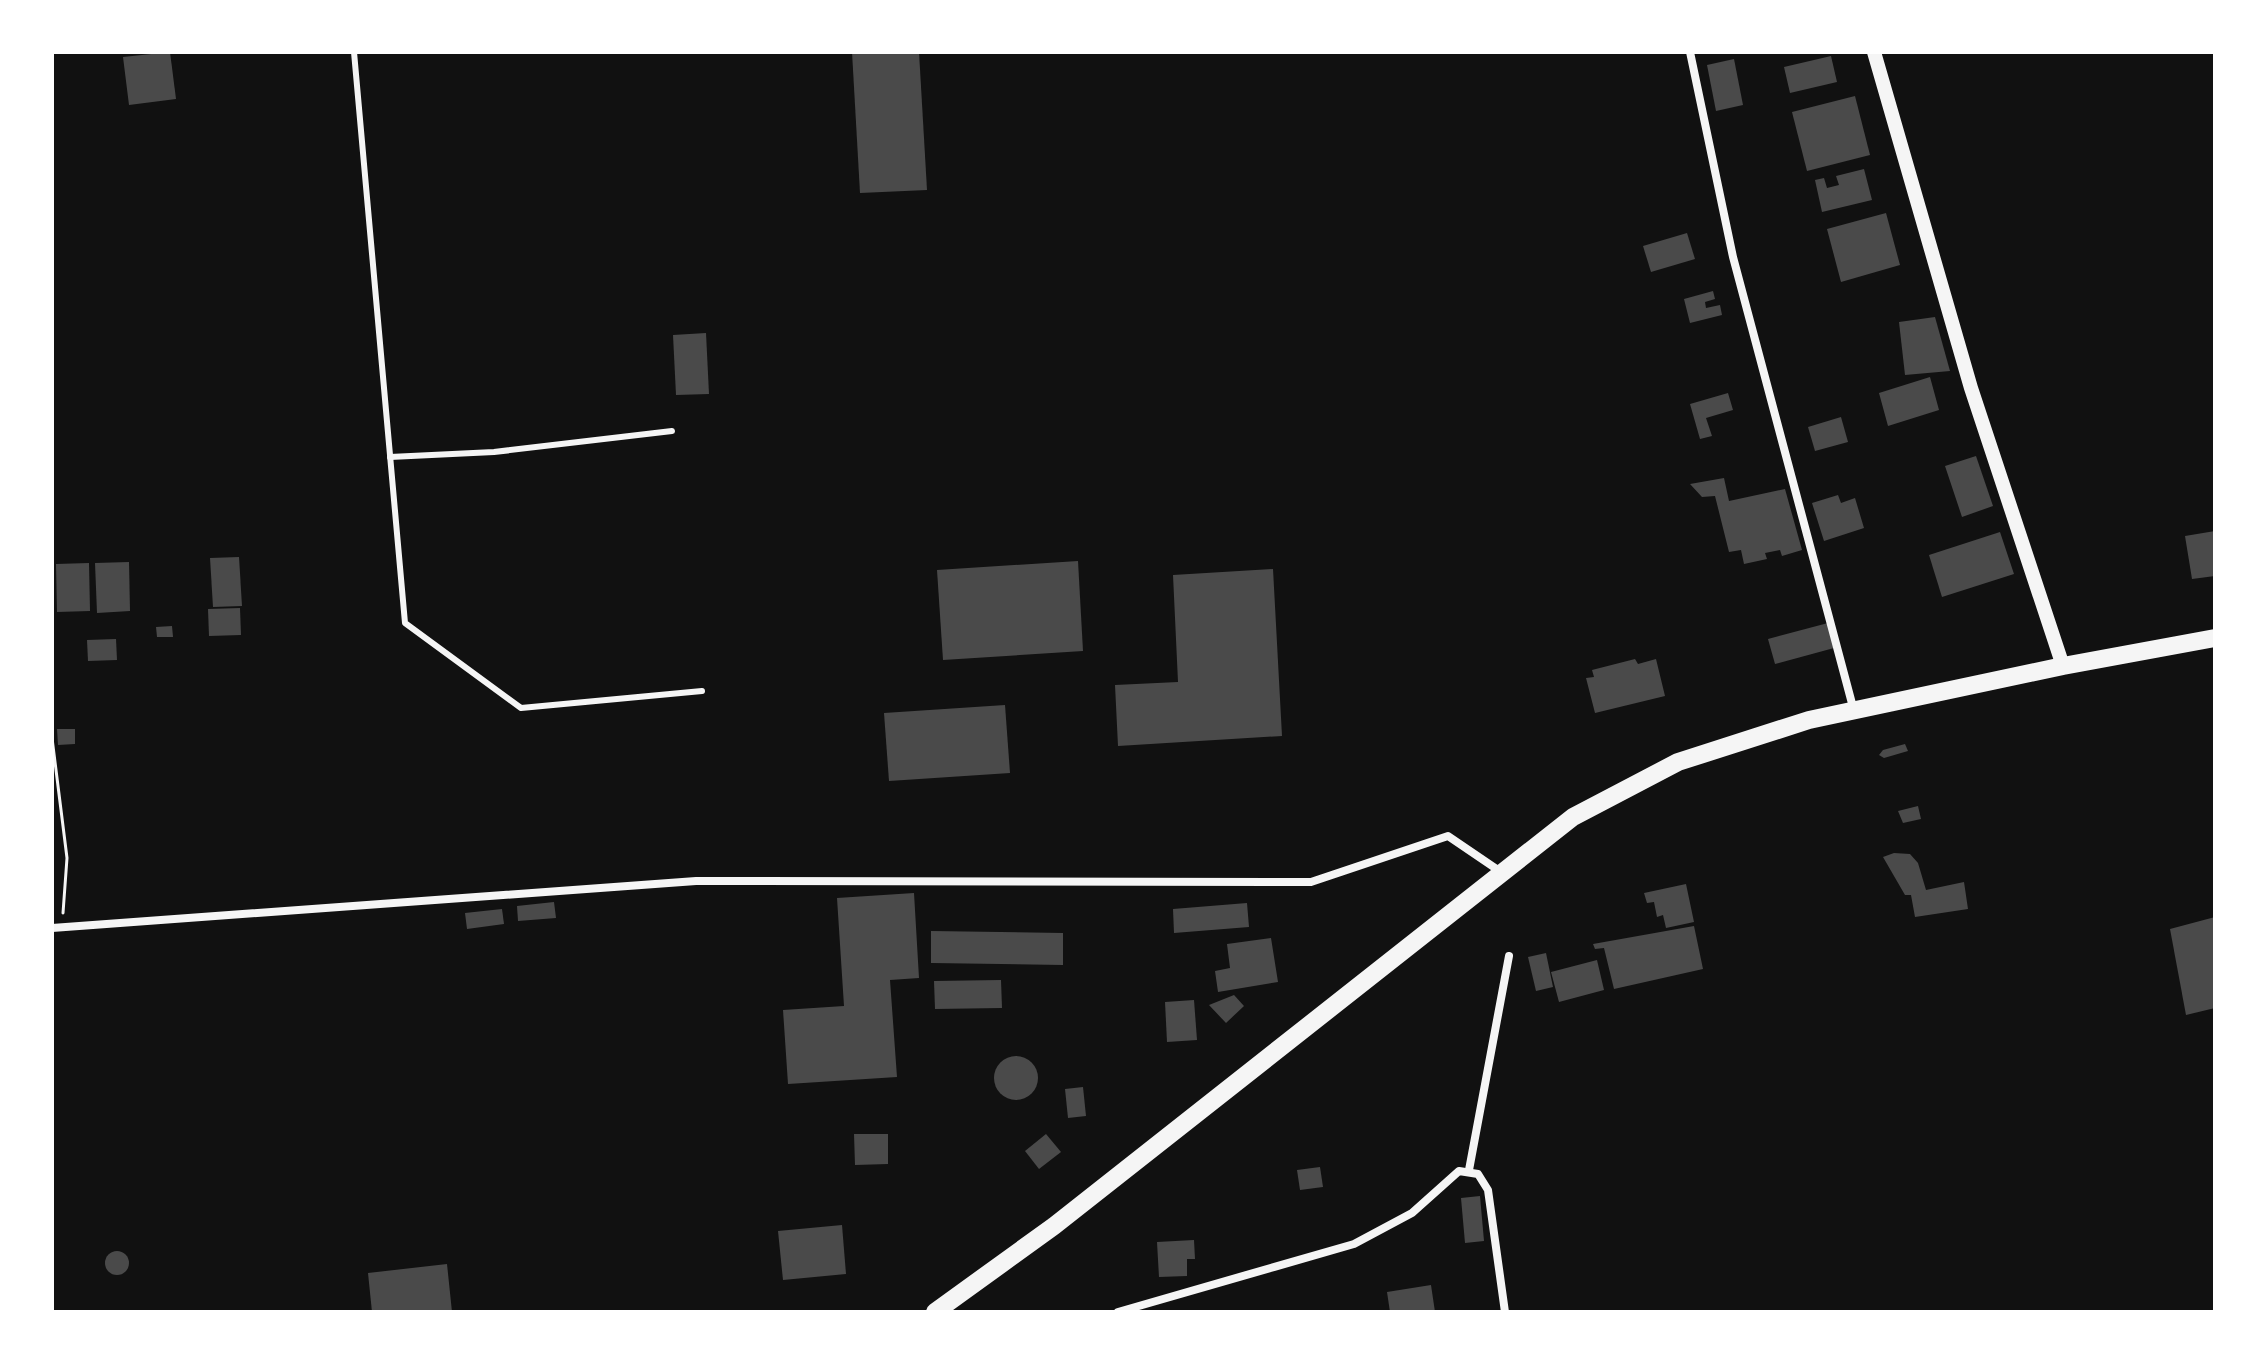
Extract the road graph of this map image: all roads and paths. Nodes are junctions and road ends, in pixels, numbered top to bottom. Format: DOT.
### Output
graph roads {
  1 [pos="354,52"];
  2 [pos="1690,52"];
  3 [pos="1874,52"];
  4 [pos="672,431"];
  5 [pos="390,457"];
  6 [pos="2215,638"];
  7 [pos="2063,666"];
  8 [pos="702,691"];
  9 [pos="1854,711"];
  10 [pos="52,738"];
  11 [pos="1502,873"];
  12 [pos="57,929"];
  13 [pos="1509,956"];
  14 [pos="1469,1170"];
  15 [pos="935,1312"];
  16 [pos="1118,1312"];
  17 [pos="1505,1312"];
  1 -- 5 [label="lane"];
  2 -- 9 [label="street"];
  3 -- 7 [label="street"];
  4 -- 5 [label="lane"];
  5 -- 8 [label="lane"];
  6 -- 7 [label="highway"];
  7 -- 9 [label="highway"];
  9 -- 11 [label="highway"];
  10 -- 12 [label="path"];
  11 -- 12 [label="street"];
  11 -- 15 [label="highway"];
  13 -- 14 [label="street"];
  14 -- 16 [label="street"];
  14 -- 17 [label="street"];
}
